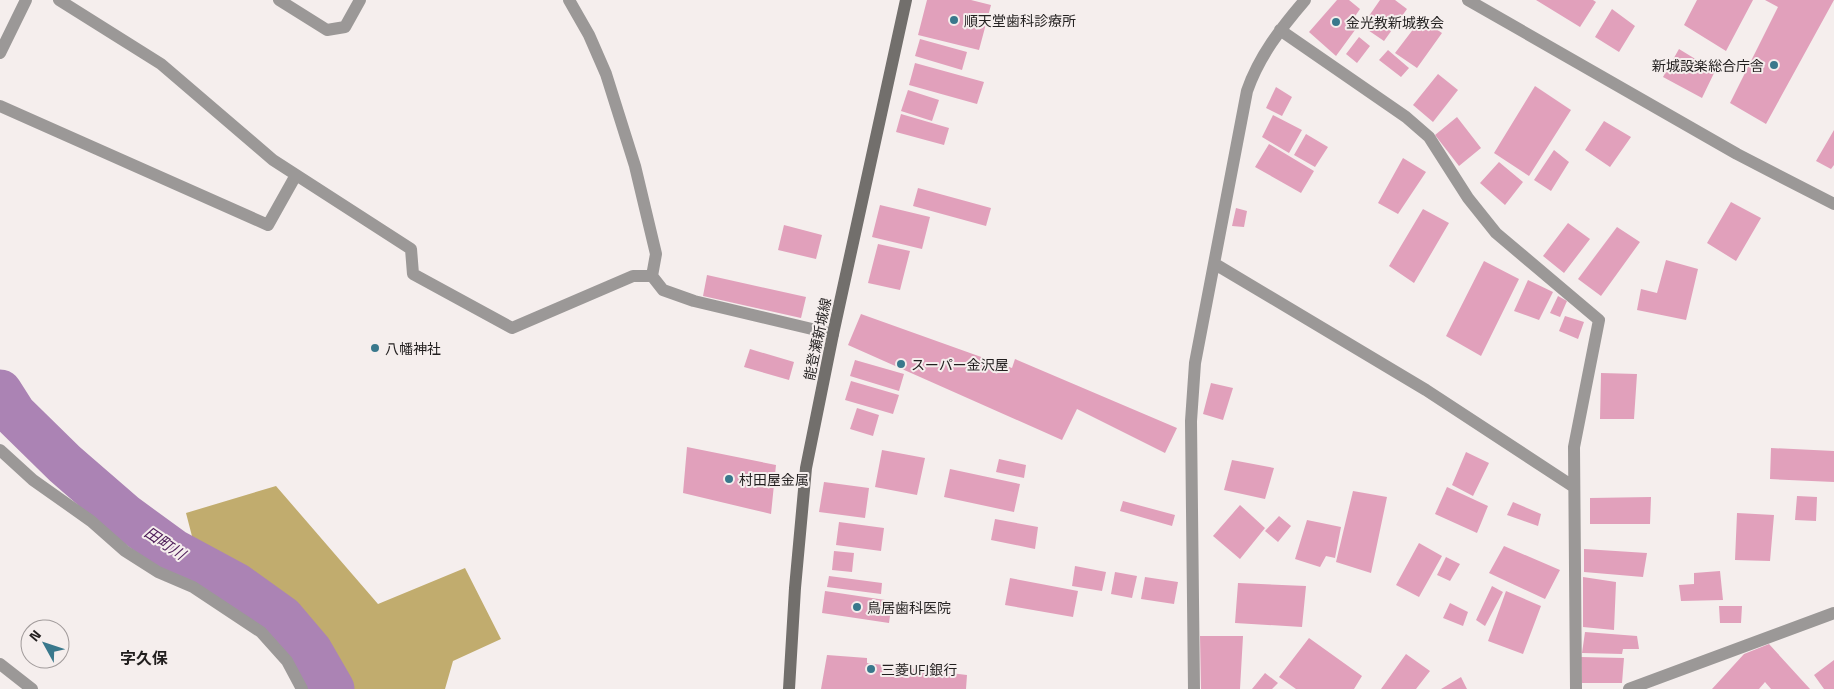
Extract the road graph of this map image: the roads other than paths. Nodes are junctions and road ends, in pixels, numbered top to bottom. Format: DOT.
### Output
graph roads {
  1 [pos="26,0"];
  2 [pos="59,0"];
  3 [pos="279,0"];
  4 [pos="360,0"];
  5 [pos="569,0"];
  6 [pos="906,0"];
  7 [pos="1305,0"];
  8 [pos="1468,0"];
  9 [pos="1280,30"];
  10 [pos="0,53"];
  11 [pos="0,106"];
  12 [pos="296,175"];
  13 [pos="1834,204"];
  14 [pos="1215,264"];
  15 [pos="652,276"];
  16 [pos="832,334"];
  17 [pos="0,450"];
  18 [pos="1574,487"];
  19 [pos="1834,613"];
  20 [pos="0,664"];
  21 [pos="32,689"];
  22 [pos="302,689"];
  23 [pos="789,689"];
  24 [pos="1194,689"];
  25 [pos="1576,689"];
  26 [pos="1629,689"];
  1 -- 10 [label="street"];
  2 -- 12 [label="street"];
  3 -- 4 [label="street"];
  5 -- 15 [label="street"];
  6 -- 16 [label="main road, 能登瀬新城線"];
  7 -- 9 [label="street"];
  8 -- 13 [label="street"];
  9 -- 14 [label="street"];
  9 -- 18 [label="street"];
  11 -- 12 [label="street"];
  12 -- 15 [label="street"];
  14 -- 18 [label="street"];
  14 -- 24 [label="street"];
  15 -- 16 [label="street"];
  16 -- 23 [label="main road, 能登瀬新城線"];
  17 -- 22 [label="street"];
  18 -- 25 [label="street"];
  19 -- 26 [label="street"];
  20 -- 21 [label="street"];
}
